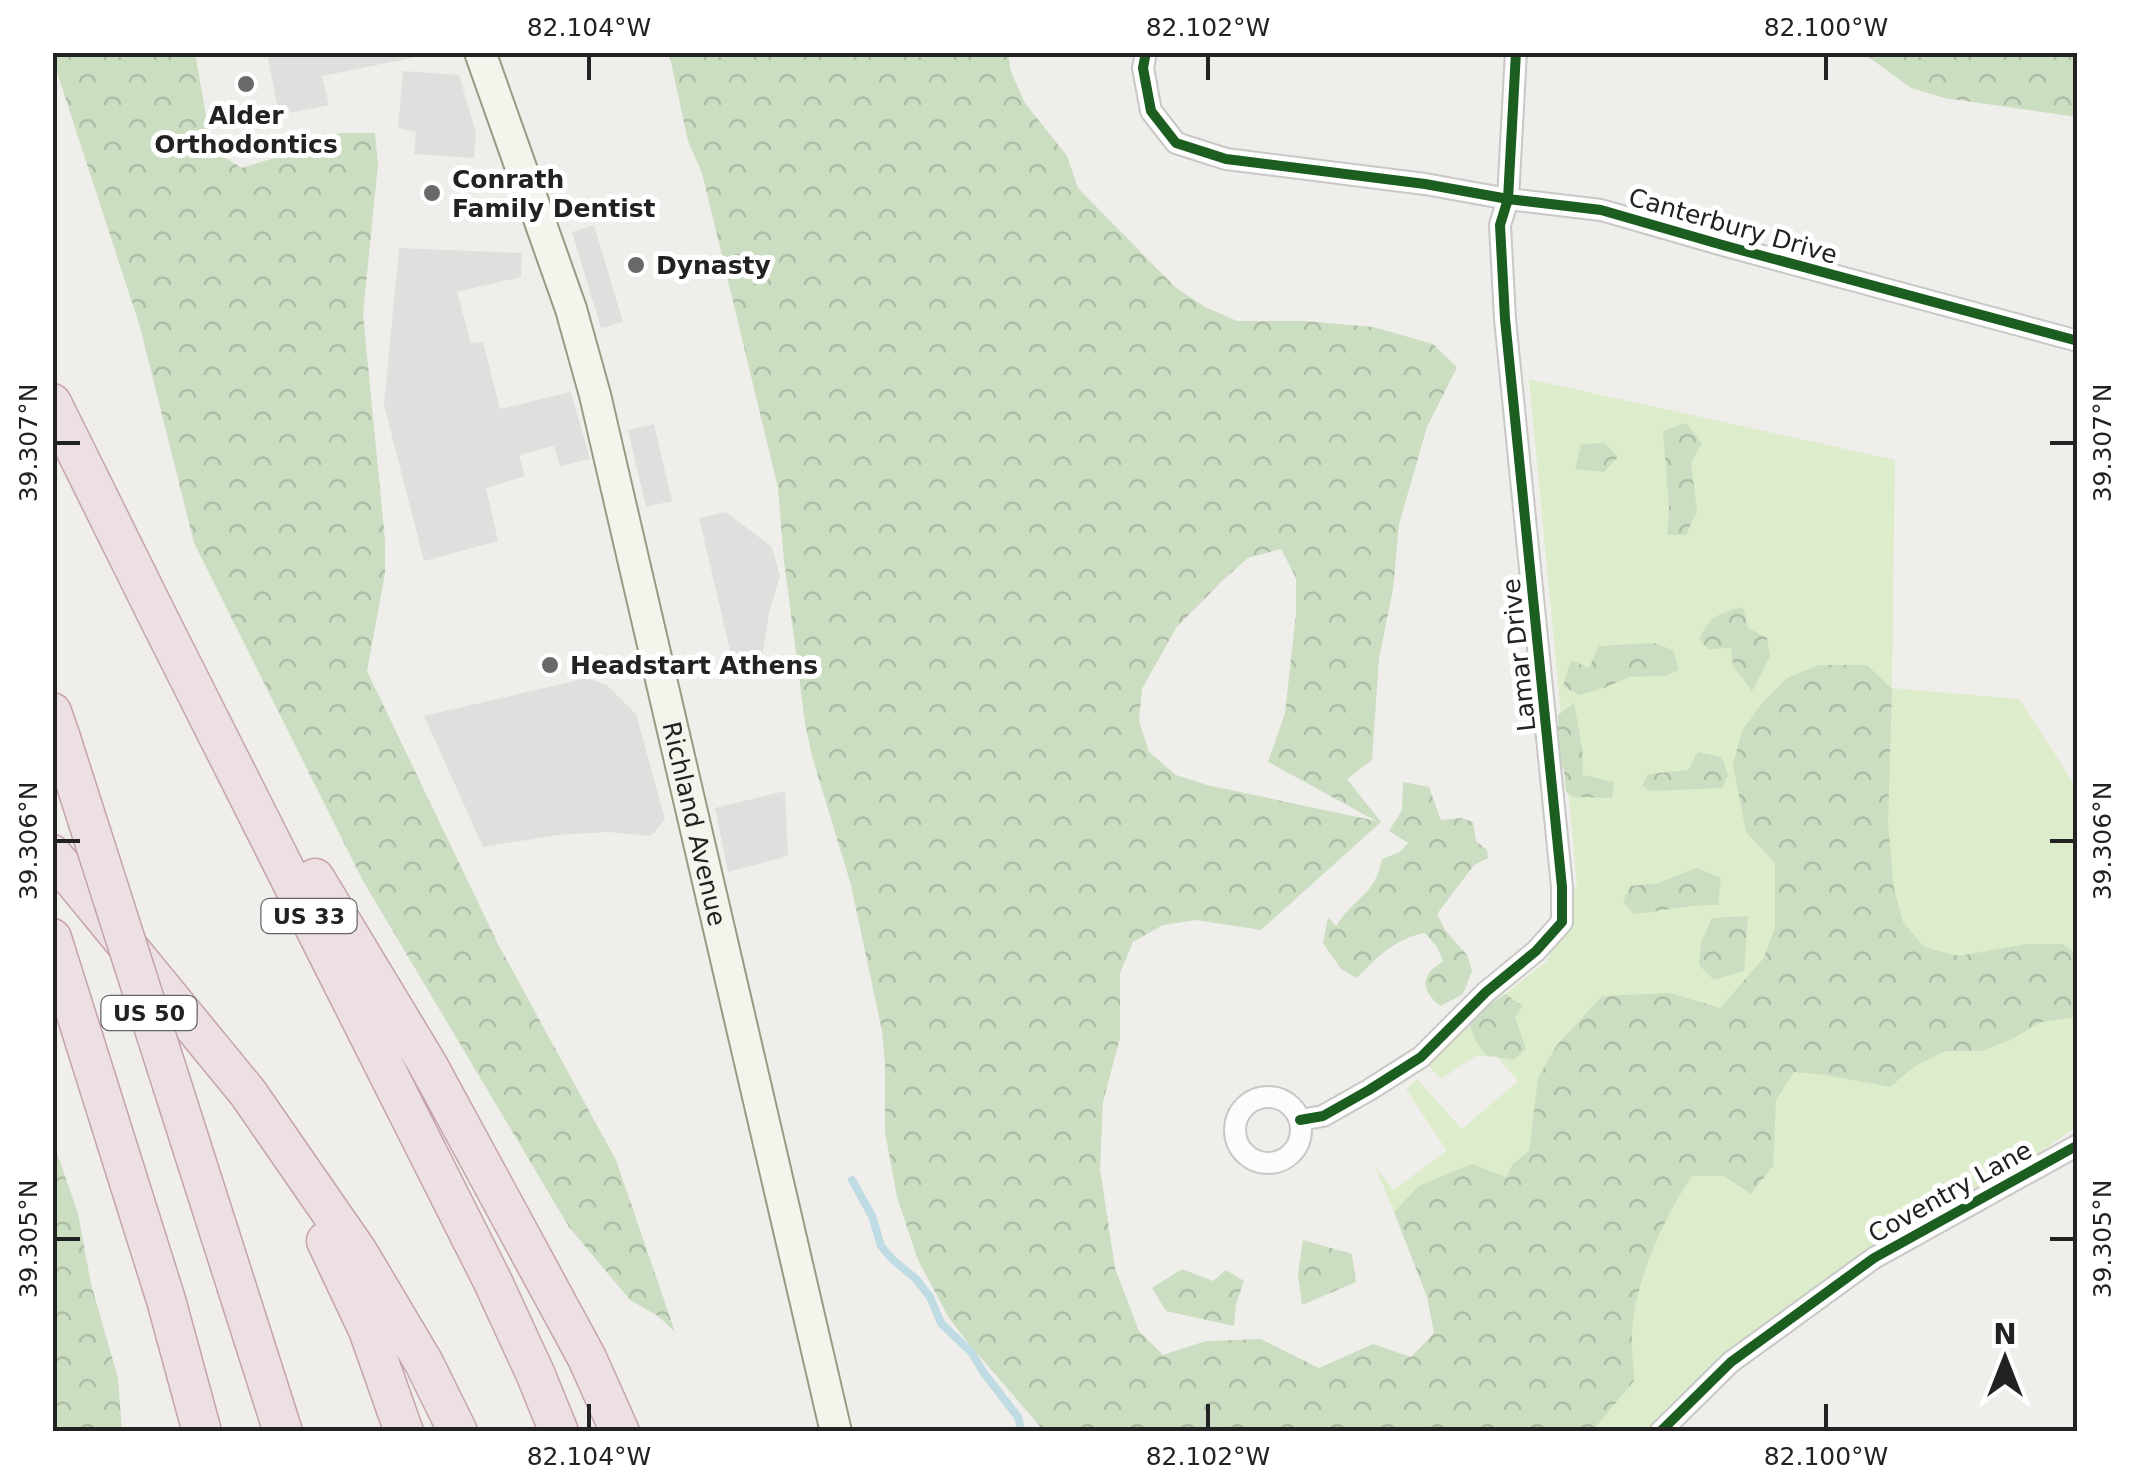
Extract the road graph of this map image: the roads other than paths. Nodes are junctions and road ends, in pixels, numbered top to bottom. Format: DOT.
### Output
graph roads {
  1 [pos="480,52"];
  2 [pos="1146,52"];
  3 [pos="1516,52"];
  4 [pos="1508,199"];
  5 [pos="2078,341"];
  6 [pos="52,403"];
  7 [pos="159,619"];
  8 [pos="57,725"];
  9 [pos="52,854"];
  10 [pos="52,938"];
  11 [pos="248,1093"];
  12 [pos="1300,1120"];
  13 [pos="2078,1144"];
  14 [pos="202,1432"];
  15 [pos="283,1432"];
  16 [pos="404,1432"];
  17 [pos="458,1432"];
  18 [pos="559,1432"];
  19 [pos="620,1432"];
  20 [pos="836,1432"];
  21 [pos="1660,1432"];
  1 -- 20 [label="main road, Richland Avenue"];
  2 -- 4 [label="street, Canterbury Drive"];
  3 -- 4 [label="street, Lamar Drive"];
  4 -- 5 [label="street, Canterbury Drive"];
  4 -- 12 [label="street, Lamar Drive"];
  6 -- 7 [label="highway, US 33"];
  7 -- 18 [label="highway, US 33"];
  7 -- 19 [label="highway"];
  8 -- 15 [label="highway, US 50, bridge"];
  9 -- 11 [label="highway"];
  10 -- 14 [label="highway, US 50"];
  11 -- 16 [label="highway"];
  11 -- 17 [label="highway"];
  13 -- 21 [label="street, Coventry Lane"];
}
